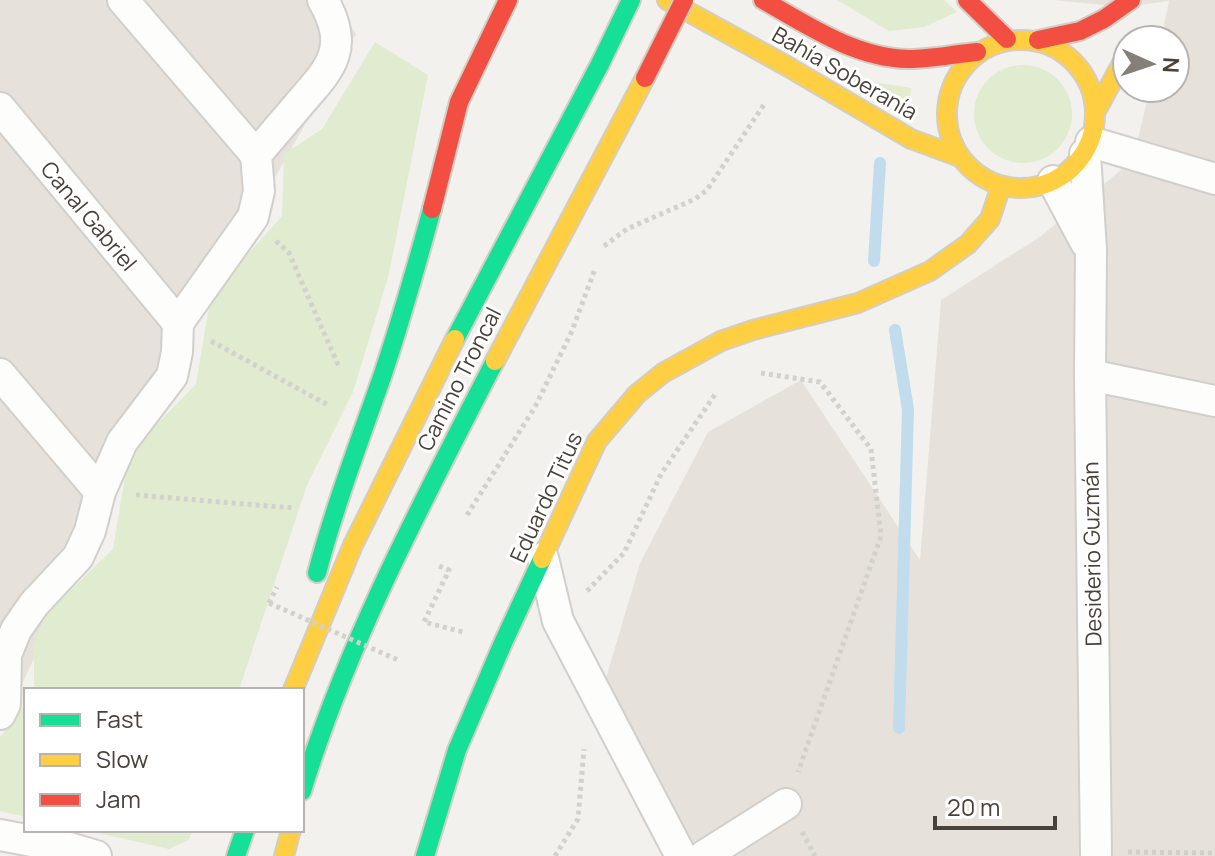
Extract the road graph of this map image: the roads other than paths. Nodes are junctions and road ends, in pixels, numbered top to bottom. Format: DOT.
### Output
graph roads {
  1 [pos="123,0"];
  2 [pos="323,0"];
  3 [pos="508,0"];
  4 [pos="631,0"];
  5 [pos="667,0"];
  6 [pos="684,0"];
  7 [pos="763,0"];
  8 [pos="967,0"];
  9 [pos="1141,4"];
  10 [pos="474,25"];
  11 [pos="1007,39"];
  12 [pos="1038,40"];
  13 [pos="977,52"];
  14 [pos="1111,83"];
  15 [pos="459,102"];
  16 [pos="0,108"];
  17 [pos="1096,111"];
  18 [pos="1088,148"];
  19 [pos="256,155"];
  20 [pos="960,157"];
  21 [pos="1215,179"];
  22 [pos="1053,181"];
  23 [pos="1001,186"];
  24 [pos="1091,251"];
  25 [pos="178,323"];
  26 [pos="0,374"];
  27 [pos="1090,375"];
  28 [pos="1215,401"];
  29 [pos="100,492"];
  30 [pos="543,558"];
  31 [pos="314,583"];
  32 [pos="306,613"];
  33 [pos="3,651"];
  34 [pos="286,688"];
  35 [pos="294,688"];
  36 [pos="0,714"];
  37 [pos="304,785"];
  38 [pos="786,804"];
  39 [pos="244,832"];
  40 [pos="290,832"];
  41 [pos="0,835"];
  42 [pos="1096,853"];
  43 [pos="96,856"];
  44 [pos="236,856"];
  45 [pos="284,856"];
  46 [pos="425,856"];
  47 [pos="681,856"];
  48 [pos="704,856"];
  1 -- 19 [label="street"];
  2 -- 19 [label="street"];
  3 -- 15 [label="main road"];
  4 -- 35 [label="main road, Camino Troncal"];
  5 -- 20 [label="main road, Bahía Soberanía"];
  6 -- 37 [label="main road, Camino Troncal, bridge"];
  7 -- 13 [label="main road, Bahía Soberanía"];
  8 -- 11 [label="main road"];
  9 -- 12 [label="main road"];
  10 -- 15 [label="main road"];
  11 -- 12 [label="main road"];
  11 -- 13 [label="main road"];
  12 -- 17 [label="main road"];
  13 -- 20 [label="main road"];
  14 -- 17 [label="main road"];
  15 -- 31 [label="main road"];
  16 -- 25 [label="street, Canal Gabriel"];
  17 -- 18 [label="main road"];
  18 -- 21 [label="street"];
  18 -- 22 [label="main road"];
  18 -- 24 [label="street, Desiderio Guzmán"];
  19 -- 25 [label="street"];
  20 -- 23 [label="main road"];
  22 -- 23 [label="main road"];
  22 -- 24 [label="street, Desiderio Guzmán"];
  23 -- 30 [label="main road, Eduardo Titus"];
  24 -- 27 [label="street, Desiderio Guzmán"];
  25 -- 29 [label="street"];
  26 -- 29 [label="street"];
  27 -- 28 [label="street"];
  27 -- 42 [label="street, Desiderio Guzmán"];
  29 -- 33 [label="street"];
  30 -- 46 [label="main road, Eduardo Titus"];
  30 -- 47 [label="street"];
  32 -- 34 [label="main road"];
  33 -- 36 [label="street"];
  38 -- 48 [label="street"];
  39 -- 44 [label="main road"];
  40 -- 45 [label="main road"];
  41 -- 43 [label="street"];
}
